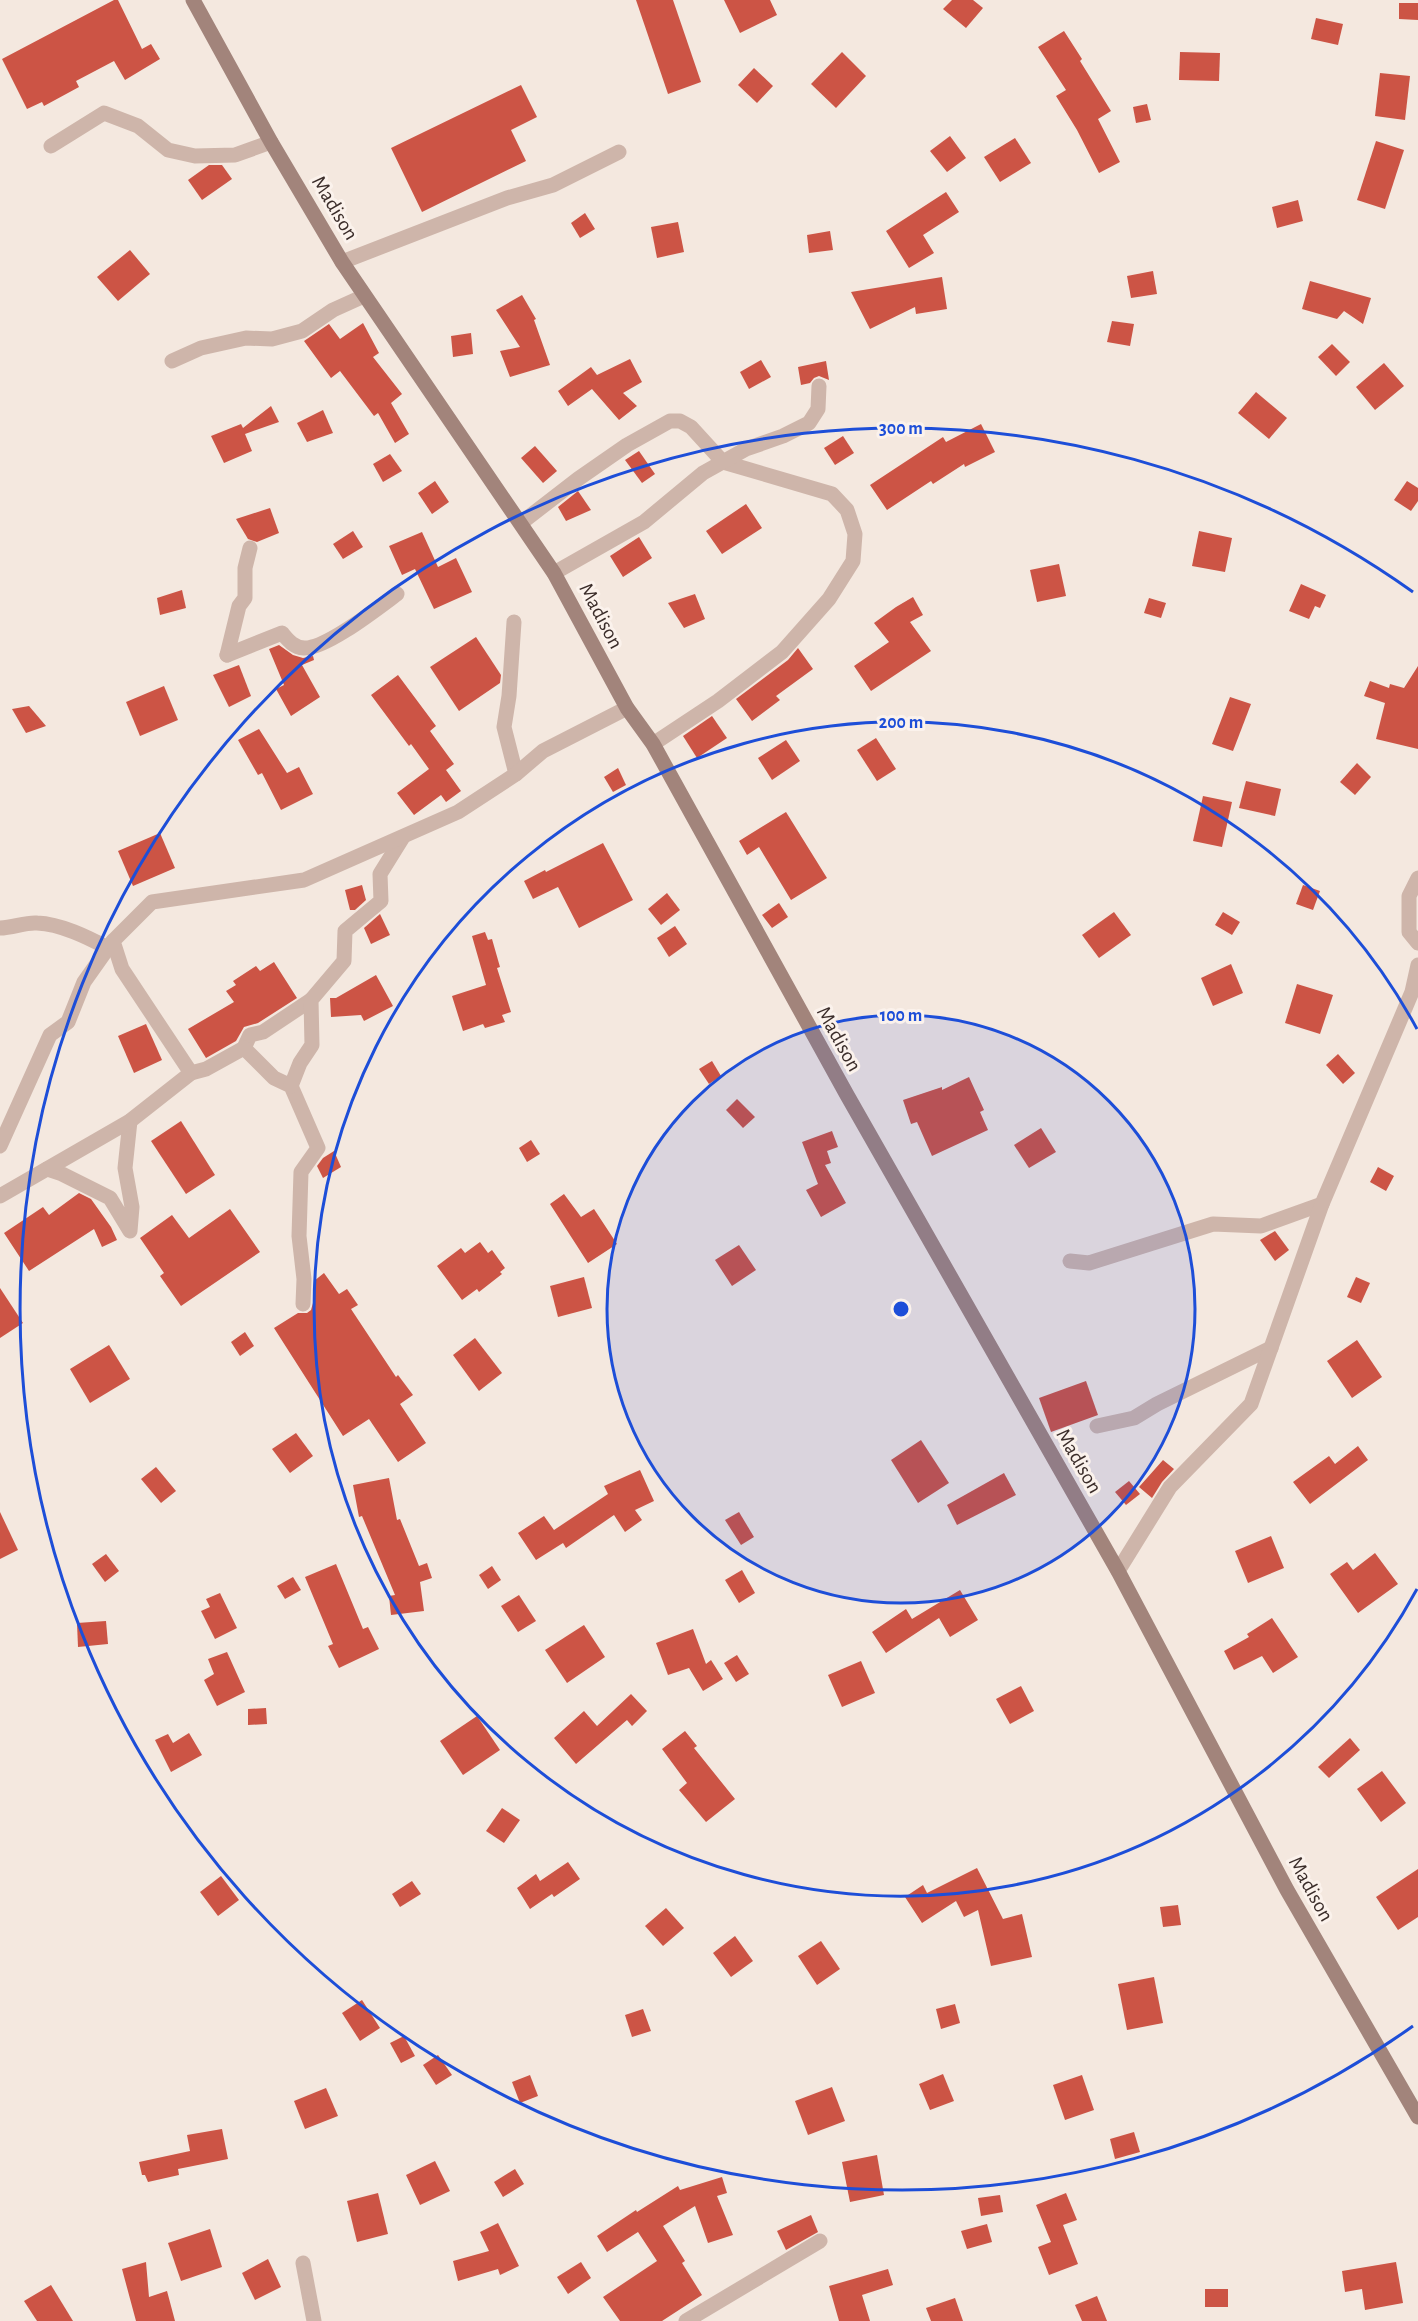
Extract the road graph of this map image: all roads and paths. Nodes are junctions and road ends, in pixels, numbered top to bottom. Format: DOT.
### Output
graph roads {
  1 [pos="193,0"];
  2 [pos="271,142"];
  3 [pos="51,146"];
  4 [pos="619,152"];
  5 [pos="342,262"];
  6 [pos="364,296"];
  7 [pos="172,361"];
  8 [pos="819,386"];
  9 [pos="723,462"];
  10 [pos="521,523"];
  11 [pos="250,548"];
  12 [pos="554,573"];
  13 [pos="397,594"];
  14 [pos="514,622"];
  15 [pos="627,708"];
  16 [pos="652,744"];
  17 [pos="516,774"];
  18 [pos="402,837"];
  19 [pos="1418,878"];
  20 [pos="0,928"];
  21 [pos="1418,943"];
  22 [pos="111,945"];
  23 [pos="1418,965"];
  24 [pos="311,1000"];
  25 [pos="244,1048"];
  26 [pos="191,1073"];
  27 [pos="291,1086"];
  28 [pos="130,1121"];
  29 [pos="0,1146"];
  30 [pos="47,1169"];
  31 [pos="0,1196"];
  32 [pos="1322,1204"];
  33 [pos="1070,1261"];
  34 [pos="303,1304"];
  35 [pos="1271,1348"];
  36 [pos="1097,1426"];
  37 [pos="1118,1571"];
  38 [pos="1418,2117"];
  39 [pos="820,2241"];
  40 [pos="303,2263"];
  41 [pos="314,2321"];
  42 [pos="686,2321"];
  1 -- 2 [label="street, Madison"];
  2 -- 3 [label="street"];
  2 -- 5 [label="street, Madison"];
  4 -- 5 [label="street"];
  5 -- 6 [label="street, Madison"];
  6 -- 7 [label="street"];
  6 -- 10 [label="street, Madison"];
  8 -- 9 [label="street"];
  9 -- 10 [label="street"];
  9 -- 12 [label="street"];
  9 -- 16 [label="street"];
  10 -- 12 [label="street, Madison"];
  11 -- 13 [label="street"];
  12 -- 15 [label="street, Madison"];
  14 -- 17 [label="street"];
  15 -- 16 [label="street, Madison"];
  15 -- 17 [label="street"];
  16 -- 37 [label="street, Madison"];
  17 -- 18 [label="street"];
  18 -- 22 [label="street"];
  18 -- 24 [label="street"];
  19 -- 21 [label="street"];
  20 -- 22 [label="street"];
  22 -- 26 [label="street"];
  22 -- 29 [label="street"];
  23 -- 32 [label="street"];
  24 -- 25 [label="street"];
  24 -- 27 [label="street"];
  25 -- 26 [label="street"];
  25 -- 27 [label="street"];
  26 -- 28 [label="street"];
  27 -- 34 [label="street"];
  28 -- 30 [label="street"];
  28 -- 30 [label="street"];
  30 -- 31 [label="street"];
  32 -- 33 [label="street"];
  32 -- 35 [label="street"];
  35 -- 36 [label="street"];
  35 -- 37 [label="street"];
  37 -- 38 [label="street, Madison"];
  39 -- 42 [label="street"];
  40 -- 41 [label="street"];
}
